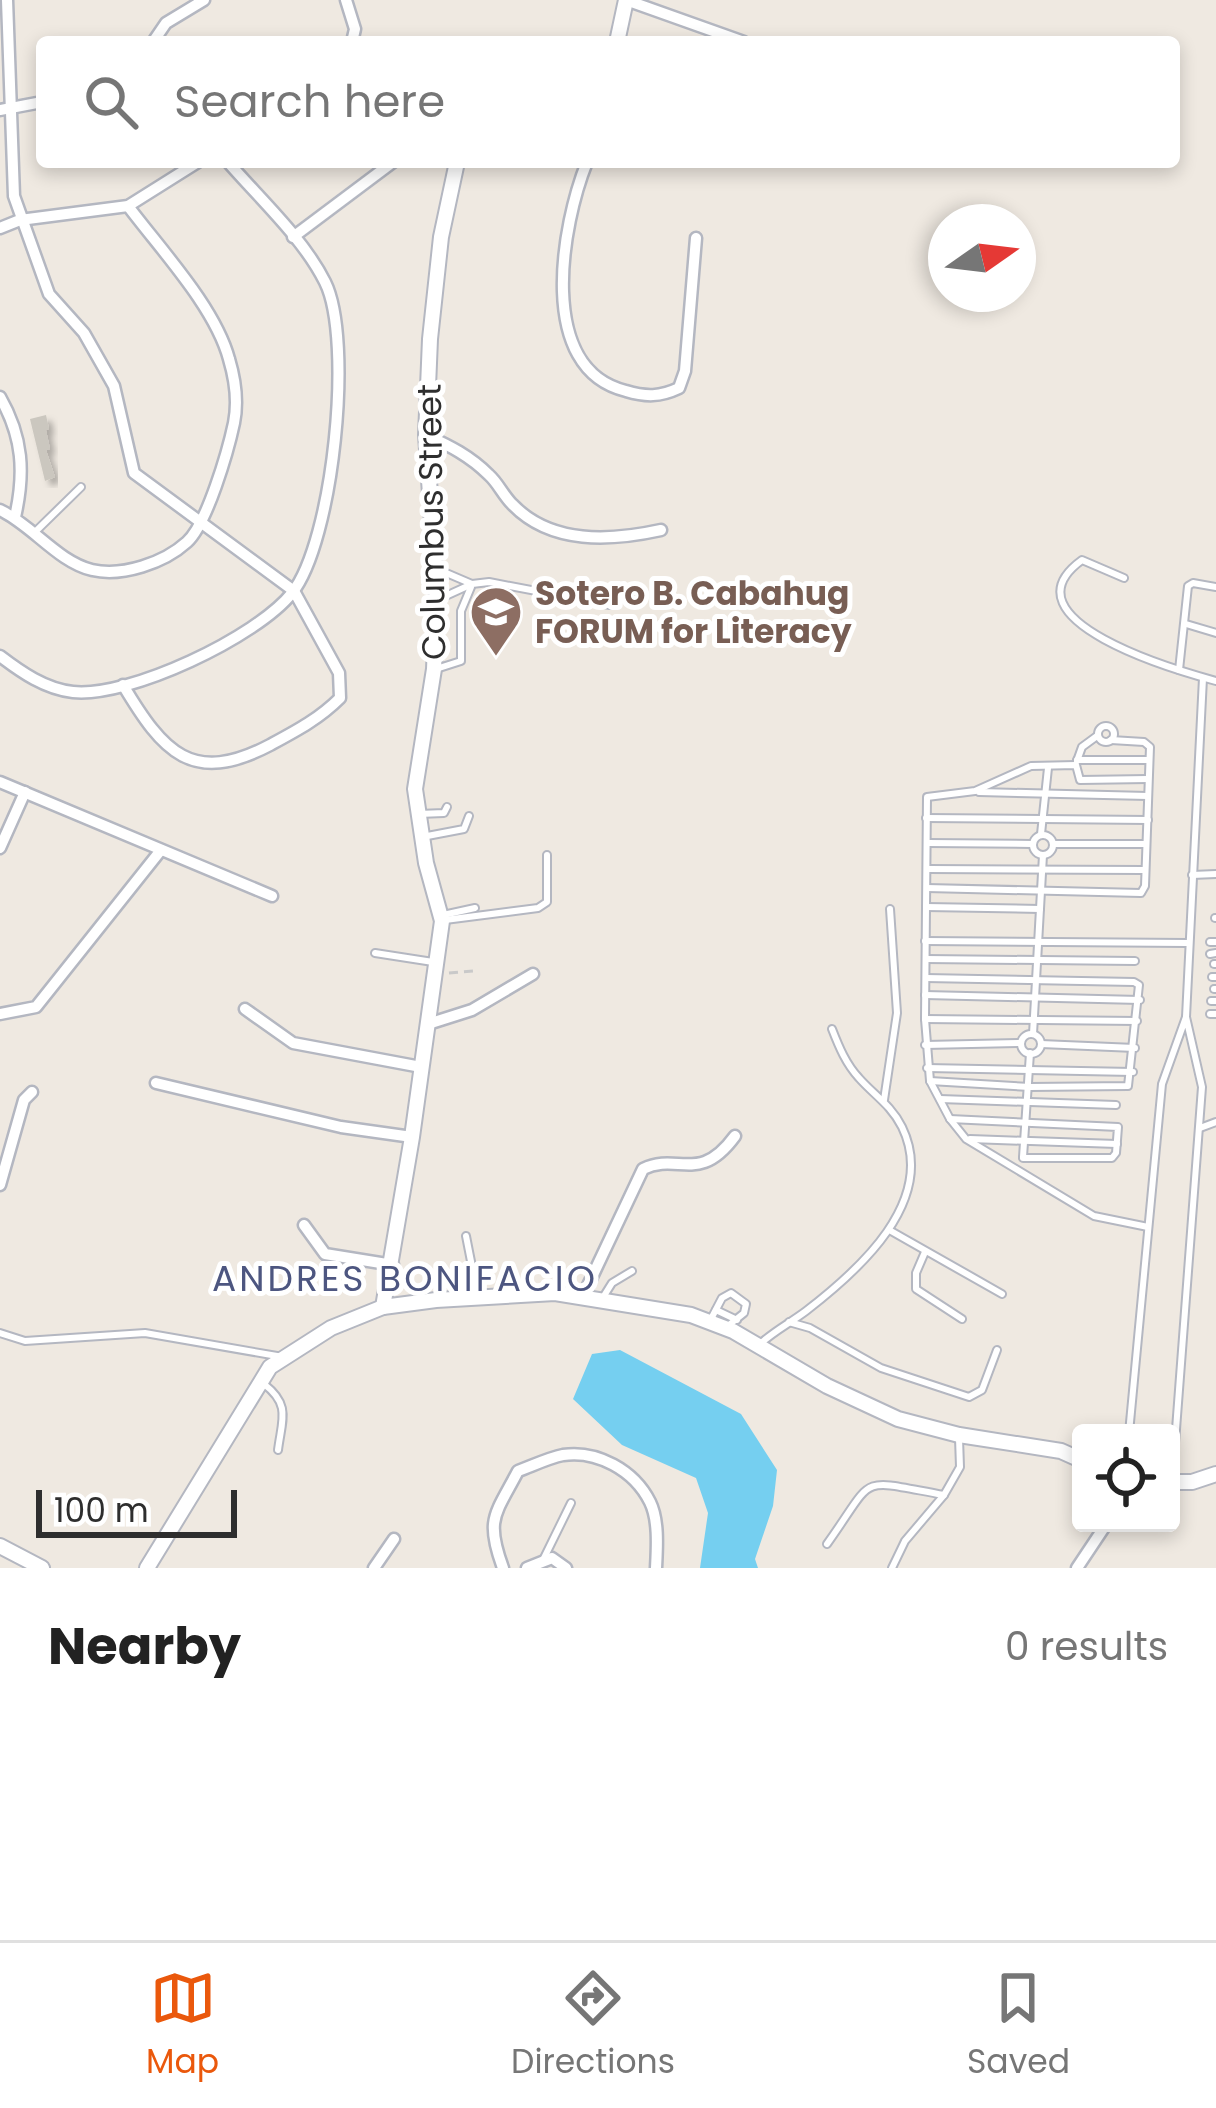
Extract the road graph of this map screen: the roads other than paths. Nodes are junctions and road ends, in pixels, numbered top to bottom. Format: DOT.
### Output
graph roads {
  1 [pos="7,0"];
  2 [pos="205,0"];
  3 [pos="346,0"];
  4 [pos="626,0"];
  5 [pos="157,36"];
  6 [pos="353,36"];
  7 [pos="618,36"];
  8 [pos="727,36"];
  9 [pos="36,103"];
  10 [pos="6,108"];
  11 [pos="188,168"];
  12 [pos="233,168"];
  13 [pos="385,168"];
  14 [pos="456,168"];
  15 [pos="585,168"];
  16 [pos="128,206"];
  17 [pos="20,220"];
  18 [pos="0,228"];
  19 [pos="292,237"];
  20 [pos="696,238"];
  21 [pos="0,398"];
  22 [pos="426,435"];
  23 [pos="81,487"];
  24 [pos="0,510"];
  25 [pos="15,517"];
  26 [pos="201,523"];
  27 [pos="662,530"];
  28 [pos="35,532"];
  29 [pos="437,569"];
  30 [pos="1124,578"];
  31 [pos="472,584"];
  32 [pos="1216,587"];
  33 [pos="294,591"];
  34 [pos="437,599"];
  35 [pos="610,605"];
  36 [pos="1186,624"];
  37 [pos="1216,633"];
  38 [pos="0,656"];
  39 [pos="434,669"];
  40 [pos="1179,670"];
  41 [pos="1203,678"];
  42 [pos="1216,681"];
  43 [pos="123,685"];
  44 [pos="1098,736"];
  45 [pos="1111,740"];
  46 [pos="1149,760"];
  47 [pos="1076,762"];
  48 [pos="1048,768"];
  49 [pos="1148,779"];
  50 [pos="0,782"];
  51 [pos="975,791"];
  52 [pos="25,792"];
  53 [pos="1046,794"];
  54 [pos="1148,796"];
  55 [pos="447,806"];
  56 [pos="417,814"];
  57 [pos="469,816"];
  58 [pos="926,818"];
  59 [pos="1044,819"];
  60 [pos="1148,820"];
  61 [pos="1041,834"];
  62 [pos="421,838"];
  63 [pos="927,843"];
  64 [pos="1032,844"];
  65 [pos="1053,844"];
  66 [pos="1146,844"];
  67 [pos="0,848"];
  68 [pos="161,850"];
  69 [pos="547,855"];
  70 [pos="1043,855"];
  71 [pos="929,869"];
  72 [pos="1144,870"];
  73 [pos="1043,871"];
  74 [pos="1192,874"];
  75 [pos="1216,874"];
  76 [pos="927,888"];
  77 [pos="1042,893"];
  78 [pos="272,896"];
  79 [pos="926,907"];
  80 [pos="475,908"];
  81 [pos="890,909"];
  82 [pos="1040,909"];
  83 [pos="441,918"];
  84 [pos="925,940"];
  85 [pos="1039,941"];
  86 [pos="1188,943"];
  87 [pos="375,953"];
  88 [pos="926,958"];
  89 [pos="1040,961"];
  90 [pos="1136,961"];
  91 [pos="436,968"];
  92 [pos="533,974"];
  93 [pos="926,978"];
  94 [pos="1038,978"];
  95 [pos="925,995"];
  96 [pos="1037,999"];
  97 [pos="1140,1000"];
  98 [pos="245,1009"];
  99 [pos="0,1014"];
  100 [pos="1186,1017"];
  101 [pos="925,1018"];
  102 [pos="1138,1021"];
  103 [pos="1034,1022"];
  104 [pos="428,1024"];
  105 [pos="832,1029"];
  106 [pos="1033,1034"];
  107 [pos="1021,1042"];
  108 [pos="1041,1044"];
  109 [pos="925,1045"];
  110 [pos="1135,1048"];
  111 [pos="1030,1053"];
  112 [pos="422,1066"];
  113 [pos="927,1068"];
  114 [pos="1030,1070"];
  115 [pos="1133,1072"];
  116 [pos="930,1081"];
  117 [pos="156,1083"];
  118 [pos="1030,1087"];
  119 [pos="32,1091"];
  120 [pos="884,1100"];
  121 [pos="940,1100"];
  122 [pos="1028,1104"];
  123 [pos="1116,1105"];
  124 [pos="950,1119"];
  125 [pos="1216,1122"];
  126 [pos="1025,1123"];
  127 [pos="1200,1128"];
  128 [pos="735,1136"];
  129 [pos="412,1137"];
  130 [pos="966,1139"];
  131 [pos="1023,1140"];
  132 [pos="1117,1144"];
  133 [pos="1023,1158"];
  134 [pos="1022,1170"];
  135 [pos="0,1185"];
  136 [pos="304,1225"];
  137 [pos="1148,1228"];
  138 [pos="891,1231"];
  139 [pos="466,1236"];
  140 [pos="925,1252"];
  141 [pos="393,1265"];
  142 [pos="632,1271"];
  143 [pos="1002,1294"];
  144 [pos="583,1296"];
  145 [pos="478,1297"];
  146 [pos="602,1299"];
  147 [pos="383,1307"];
  148 [pos="962,1319"];
  149 [pos="790,1322"];
  150 [pos="0,1333"];
  151 [pos="758,1346"];
  152 [pos="997,1350"];
  153 [pos="283,1357"];
  154 [pos="260,1381"];
  155 [pos="1130,1424"];
  156 [pos="1177,1424"];
  157 [pos="959,1435"];
  158 [pos="278,1450"];
  159 [pos="1072,1456"];
  160 [pos="1216,1474"];
  161 [pos="1180,1482"];
  162 [pos="944,1495"];
  163 [pos="571,1503"];
  164 [pos="1101,1532"];
  165 [pos="394,1539"];
  166 [pos="827,1544"];
  167 [pos="0,1546"];
  168 [pos="543,1560"];
  169 [pos="42,1568"];
  170 [pos="147,1568"];
  171 [pos="374,1568"];
  172 [pos="502,1568"];
  173 [pos="526,1568"];
  174 [pos="566,1568"];
  175 [pos="656,1568"];
  176 [pos="892,1568"];
  177 [pos="1077,1568"];
  1 -- 10 [label="street"];
  2 -- 5 [label="street"];
  3 -- 6 [label="street"];
  4 -- 7 [label="street"];
  4 -- 8 [label="street"];
  9 -- 10 [label="street"];
  10 -- 17 [label="street"];
  11 -- 16 [label="street"];
  12 -- 19 [label="street"];
  13 -- 19 [label="street"];
  14 -- 22 [label="street, Columbus Street"];
  15 -- 20 [label="street"];
  16 -- 17 [label="street"];
  16 -- 26 [label="street"];
  17 -- 18 [label="street"];
  17 -- 26 [label="street"];
  19 -- 33 [label="street"];
  21 -- 25 [label="street"];
  22 -- 27 [label="street"];
  22 -- 29 [label="street, Columbus Street"];
  23 -- 28 [label="lane"];
  24 -- 25 [label="street"];
  25 -- 28 [label="street"];
  26 -- 28 [label="street"];
  26 -- 33 [label="street"];
  29 -- 31 [label="lane"];
  29 -- 34 [label="street, Columbus Street"];
  30 -- 40 [label="lane"];
  31 -- 34 [label="lane"];
  31 -- 35 [label="lane"];
  31 -- 39 [label="lane"];
  32 -- 36 [label="lane"];
  33 -- 43 [label="street"];
  33 -- 43 [label="street"];
  34 -- 39 [label="street, Columbus Street"];
  36 -- 37 [label="lane"];
  36 -- 40 [label="lane"];
  38 -- 43 [label="street"];
  39 -- 56 [label="street, Columbus Street"];
  40 -- 41 [label="lane"];
  41 -- 42 [label="lane"];
  41 -- 74 [label="lane"];
  44 -- 45 [label="lane"];
  44 -- 45 [label="lane"];
  44 -- 47 [label="lane"];
  45 -- 46 [label="lane"];
  46 -- 47 [label="lane"];
  46 -- 49 [label="lane"];
  47 -- 48 [label="lane"];
  47 -- 49 [label="lane"];
  48 -- 51 [label="lane"];
  48 -- 53 [label="lane"];
  49 -- 54 [label="lane"];
  50 -- 52 [label="street"];
  51 -- 53 [label="lane"];
  51 -- 58 [label="lane"];
  52 -- 67 [label="street"];
  52 -- 68 [label="street"];
  53 -- 54 [label="lane"];
  53 -- 59 [label="lane"];
  54 -- 60 [label="lane"];
  55 -- 56 [label="lane"];
  56 -- 62 [label="street, Columbus Street"];
  57 -- 62 [label="lane"];
  58 -- 59 [label="lane"];
  58 -- 63 [label="lane"];
  59 -- 60 [label="lane"];
  59 -- 61 [label="lane"];
  60 -- 66 [label="lane"];
  61 -- 64 [label="lane"];
  61 -- 65 [label="lane"];
  62 -- 83 [label="street, Columbus Street"];
  63 -- 64 [label="lane"];
  63 -- 71 [label="lane"];
  64 -- 70 [label="lane"];
  65 -- 66 [label="lane"];
  65 -- 70 [label="lane"];
  66 -- 72 [label="lane"];
  68 -- 78 [label="street"];
  68 -- 99 [label="street"];
  69 -- 83 [label="lane"];
  70 -- 73 [label="lane"];
  71 -- 73 [label="lane"];
  71 -- 76 [label="lane"];
  72 -- 73 [label="lane"];
  72 -- 77 [label="lane"];
  73 -- 77 [label="lane"];
  74 -- 75 [label="lane"];
  74 -- 86 [label="lane"];
  76 -- 77 [label="lane"];
  76 -- 79 [label="lane"];
  77 -- 82 [label="lane"];
  79 -- 82 [label="lane"];
  79 -- 84 [label="lane"];
  80 -- 83 [label="lane"];
  81 -- 120 [label="lane"];
  82 -- 85 [label="lane"];
  83 -- 91 [label="street, Columbus Street"];
  84 -- 85 [label="lane"];
  84 -- 88 [label="lane"];
  85 -- 86 [label="lane"];
  85 -- 89 [label="lane"];
  86 -- 100 [label="lane"];
  87 -- 91 [label="lane"];
  88 -- 89 [label="lane"];
  88 -- 93 [label="lane"];
  89 -- 90 [label="lane"];
  89 -- 94 [label="lane"];
  91 -- 104 [label="street, Columbus Street"];
  92 -- 104 [label="street"];
  93 -- 94 [label="lane"];
  93 -- 95 [label="lane"];
  94 -- 96 [label="lane"];
  94 -- 97 [label="lane"];
  95 -- 96 [label="lane"];
  95 -- 101 [label="lane"];
  96 -- 97 [label="lane"];
  96 -- 103 [label="lane"];
  97 -- 102 [label="lane"];
  98 -- 112 [label="street"];
  100 -- 127 [label="lane"];
  100 -- 137 [label="lane"];
  101 -- 103 [label="lane"];
  101 -- 109 [label="lane"];
  102 -- 103 [label="lane"];
  102 -- 110 [label="lane"];
  103 -- 106 [label="lane"];
  104 -- 112 [label="street, Columbus Street"];
  105 -- 120 [label="lane"];
  106 -- 107 [label="lane"];
  106 -- 108 [label="lane"];
  107 -- 109 [label="lane"];
  107 -- 111 [label="lane"];
  108 -- 110 [label="lane"];
  108 -- 111 [label="lane"];
  109 -- 113 [label="lane"];
  110 -- 115 [label="lane"];
  111 -- 114 [label="lane"];
  112 -- 129 [label="street, Columbus Street"];
  113 -- 114 [label="lane"];
  113 -- 116 [label="lane"];
  114 -- 115 [label="lane"];
  114 -- 118 [label="lane"];
  115 -- 118 [label="lane"];
  116 -- 118 [label="lane"];
  116 -- 121 [label="lane"];
  117 -- 129 [label="street"];
  118 -- 122 [label="lane"];
  119 -- 135 [label="street"];
  120 -- 138 [label="lane"];
  121 -- 122 [label="lane"];
  121 -- 124 [label="lane"];
  122 -- 123 [label="lane"];
  122 -- 126 [label="lane"];
  124 -- 126 [label="lane"];
  124 -- 130 [label="lane"];
  125 -- 127 [label="lane"];
  126 -- 131 [label="lane"];
  126 -- 132 [label="lane"];
  127 -- 156 [label="lane"];
  128 -- 144 [label="street"];
  129 -- 141 [label="street, Columbus Street"];
  130 -- 131 [label="lane"];
  130 -- 134 [label="lane"];
  131 -- 132 [label="lane"];
  131 -- 133 [label="lane"];
  132 -- 133 [label="lane"];
  133 -- 134 [label="lane"];
  134 -- 137 [label="lane"];
  136 -- 141 [label="street"];
  137 -- 155 [label="lane"];
  138 -- 140 [label="lane"];
  138 -- 149 [label="lane"];
  139 -- 145 [label="lane"];
  140 -- 143 [label="lane"];
  140 -- 148 [label="lane"];
  141 -- 147 [label="street, Columbus Street"];
  142 -- 146 [label="lane"];
  144 -- 145 [label="street"];
  144 -- 146 [label="street"];
  145 -- 147 [label="street"];
  146 -- 151 [label="street"];
  147 -- 153 [label="street"];
  149 -- 151 [label="lane"];
  149 -- 152 [label="lane"];
  150 -- 153 [label="lane"];
  151 -- 157 [label="street"];
  153 -- 154 [label="street"];
  154 -- 158 [label="lane"];
  154 -- 170 [label="street"];
  157 -- 159 [label="street"];
  157 -- 162 [label="lane"];
  160 -- 161 [label="street"];
  162 -- 166 [label="lane"];
  162 -- 176 [label="lane"];
  163 -- 168 [label="lane"];
  164 -- 177 [label="street"];
  165 -- 171 [label="street"];
  167 -- 169 [label="street"];
  168 -- 173 [label="street"];
  168 -- 174 [label="street"];
  172 -- 175 [label="street"];
}
